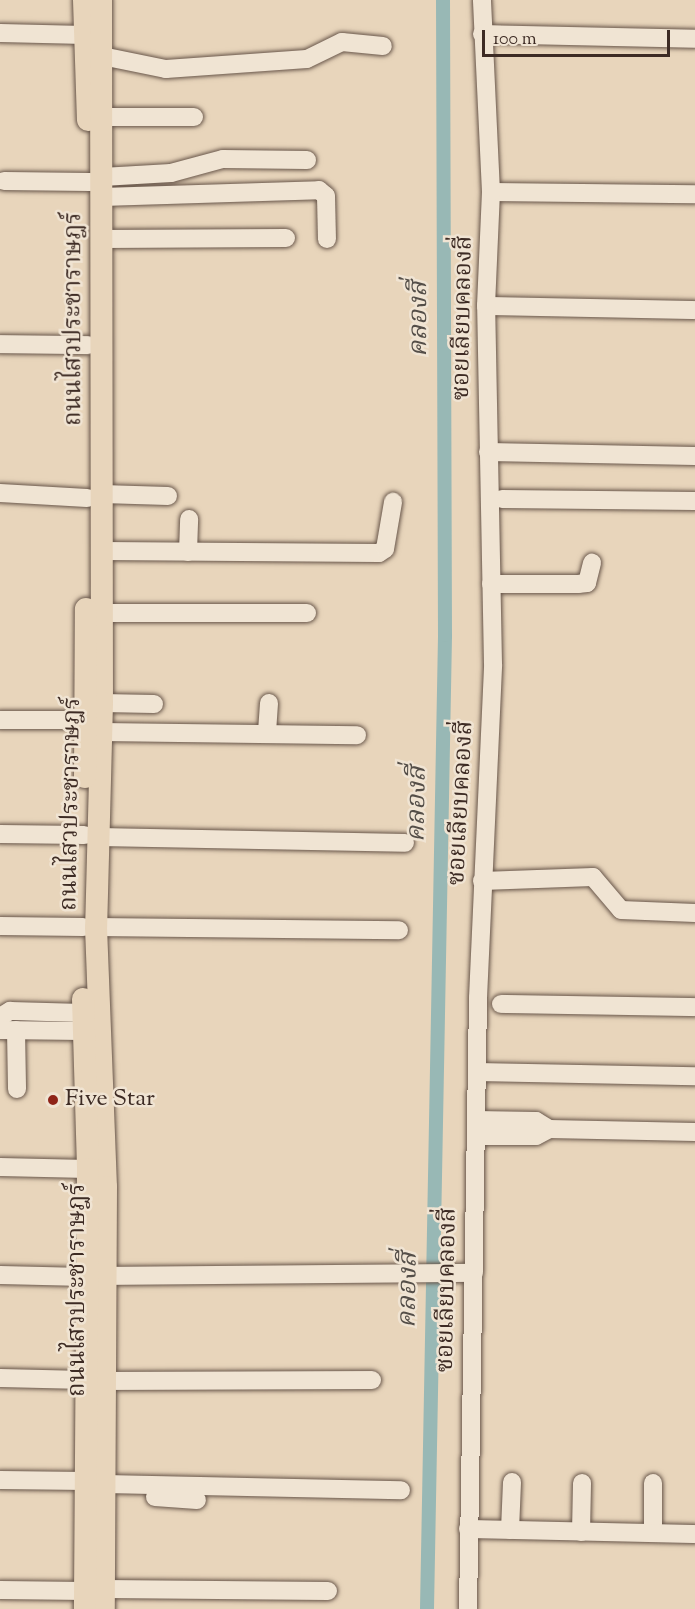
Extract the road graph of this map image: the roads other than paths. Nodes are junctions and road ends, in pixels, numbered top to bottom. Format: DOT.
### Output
graph roads {
  1 [pos="84,0"];
  2 [pos="101,0"];
  3 [pos="482,0"];
  4 [pos="0,33"];
  5 [pos="482,34"];
  6 [pos="85,35"];
  7 [pos="695,39"];
  8 [pos="383,46"];
  9 [pos="102,56"];
  10 [pos="102,117"];
  11 [pos="194,117"];
  12 [pos="307,160"];
  13 [pos="3,181"];
  14 [pos="98,185"];
  15 [pos="490,192"];
  16 [pos="695,194"];
  17 [pos="286,238"];
  18 [pos="102,239"];
  19 [pos="327,239"];
  20 [pos="486,306"];
  21 [pos="695,310"];
  22 [pos="0,344"];
  23 [pos="88,345"];
  24 [pos="488,452"];
  25 [pos="695,456"];
  26 [pos="0,493"];
  27 [pos="94,496"];
  28 [pos="168,496"];
  29 [pos="502,499"];
  30 [pos="695,501"];
  31 [pos="393,502"];
  32 [pos="189,519"];
  33 [pos="102,551"];
  34 [pos="188,552"];
  35 [pos="592,563"];
  36 [pos="491,584"];
  37 [pos="94,613"];
  38 [pos="307,613"];
  39 [pos="102,703"];
  40 [pos="269,703"];
  41 [pos="154,704"];
  42 [pos="0,720"];
  43 [pos="93,726"];
  44 [pos="267,732"];
  45 [pos="357,735"];
  46 [pos="0,834"];
  47 [pos="92,836"];
  48 [pos="405,843"];
  49 [pos="482,881"];
  50 [pos="695,913"];
  51 [pos="0,926"];
  52 [pos="90,927"];
  53 [pos="399,930"];
  54 [pos="501,1004"];
  55 [pos="695,1007"];
  56 [pos="82,1022"];
  57 [pos="4,1025"];
  58 [pos="477,1072"];
  59 [pos="695,1076"];
  60 [pos="17,1089"];
  61 [pos="476,1128"];
  62 [pos="695,1132"];
  63 [pos="0,1167"];
  64 [pos="88,1169"];
  65 [pos="466,1273"];
  66 [pos="0,1275"];
  67 [pos="96,1276"];
  68 [pos="0,1378"];
  69 [pos="96,1380"];
  70 [pos="372,1380"];
  71 [pos="0,1480"];
  72 [pos="512,1482"];
  73 [pos="582,1484"];
  74 [pos="653,1484"];
  75 [pos="99,1487"];
  76 [pos="401,1490"];
  77 [pos="197,1500"];
  78 [pos="468,1529"];
  79 [pos="510,1530"];
  80 [pos="581,1532"];
  81 [pos="653,1533"];
  82 [pos="695,1534"];
  83 [pos="0,1590"];
  84 [pos="328,1591"];
  85 [pos="95,1600"];
  86 [pos="468,1609"];
  1 -- 6 [label="main road, ถนนไสวประชาราษฎร์"];
  2 -- 9 [label="main road, ถนนไสวประชาราษฎร์"];
  3 -- 5 [label="street, ซอยเลียบคลองสี่"];
  4 -- 6 [label="street"];
  5 -- 7 [label="street"];
  5 -- 15 [label="street, ซอยเลียบคลองสี่"];
  6 -- 14 [label="main road, ถนนไสวประชาราษฎร์"];
  8 -- 9 [label="street"];
  9 -- 10 [label="main road, ถนนไสวประชาราษฎร์"];
  10 -- 11 [label="street"];
  10 -- 14 [label="main road, ถนนไสวประชาราษฎร์"];
  12 -- 14 [label="street"];
  13 -- 14 [label="street"];
  14 -- 18 [label="main road, ถนนไสวประชาราษฎร์"];
  14 -- 19 [label="street"];
  14 -- 23 [label="main road, ถนนไสวประชาราษฎร์"];
  15 -- 16 [label="street"];
  15 -- 20 [label="street, ซอยเลียบคลองสี่"];
  17 -- 18 [label="street"];
  18 -- 27 [label="main road, ถนนไสวประชาราษฎร์"];
  20 -- 21 [label="street"];
  20 -- 24 [label="street, ซอยเลียบคลองสี่"];
  22 -- 23 [label="street"];
  23 -- 27 [label="main road, ถนนไสวประชาราษฎร์"];
  24 -- 25 [label="street"];
  24 -- 36 [label="street, ซอยเลียบคลองสี่"];
  26 -- 27 [label="street"];
  27 -- 28 [label="street"];
  27 -- 33 [label="main road, ถนนไสวประชาราษฎร์"];
  27 -- 37 [label="main road, ถนนไสวประชาราษฎร์"];
  29 -- 30 [label="street"];
  31 -- 34 [label="street"];
  32 -- 34 [label="street"];
  33 -- 34 [label="street"];
  33 -- 37 [label="main road, ถนนไสวประชาราษฎร์"];
  35 -- 36 [label="street"];
  36 -- 49 [label="street, ซอยเลียบคลองสี่"];
  37 -- 38 [label="street"];
  37 -- 39 [label="main road, ถนนไสวประชาราษฎร์"];
  37 -- 43 [label="main road, ถนนไสวประชาราษฎร์"];
  39 -- 41 [label="street"];
  39 -- 43 [label="main road, ถนนไสวประชาราษฎร์"];
  40 -- 44 [label="street"];
  42 -- 43 [label="street"];
  43 -- 44 [label="street"];
  43 -- 47 [label="main road, ถนนไสวประชาราษฎร์"];
  44 -- 45 [label="street"];
  46 -- 47 [label="street"];
  47 -- 48 [label="street"];
  47 -- 52 [label="main road, ถนนไสวประชาราษฎร์"];
  49 -- 50 [label="street"];
  49 -- 58 [label="street, ซอยเลียบคลองสี่"];
  51 -- 52 [label="street"];
  52 -- 53 [label="street"];
  52 -- 56 [label="main road, ถนนไสวประชาราษฎร์"];
  52 -- 67 [label="main road, ถนนไสวประชาราษฎร์"];
  54 -- 55 [label="street"];
  56 -- 57 [label="street"];
  56 -- 64 [label="main road, ถนนไสวประชาราษฎร์"];
  57 -- 60 [label="street"];
  58 -- 59 [label="street"];
  58 -- 61 [label="street, ซอยเลียบคลองสี่"];
  61 -- 62 [label="street"];
  61 -- 65 [label="street, ซอยเลียบคลองสี่"];
  63 -- 64 [label="street"];
  64 -- 67 [label="main road, ถนนไสวประชาราษฎร์"];
  65 -- 67 [label="street"];
  65 -- 78 [label="street, ซอยเลียบคลองสี่"];
  66 -- 67 [label="street"];
  67 -- 69 [label="main road, ถนนไสวประชาราษฎร์"];
  68 -- 69 [label="street"];
  69 -- 70 [label="street"];
  69 -- 75 [label="main road, ถนนไสวประชาราษฎร์"];
  71 -- 75 [label="street"];
  72 -- 79 [label="street"];
  73 -- 80 [label="street"];
  74 -- 81 [label="street"];
  75 -- 76 [label="street"];
  75 -- 77 [label="street"];
  75 -- 85 [label="main road, ถนนไสวประชาราษฎร์"];
  78 -- 79 [label="street"];
  78 -- 86 [label="street, ซอยเลียบคลองสี่"];
  79 -- 80 [label="street"];
  80 -- 81 [label="street"];
  81 -- 82 [label="street"];
  83 -- 85 [label="street"];
  84 -- 85 [label="street"];
}
